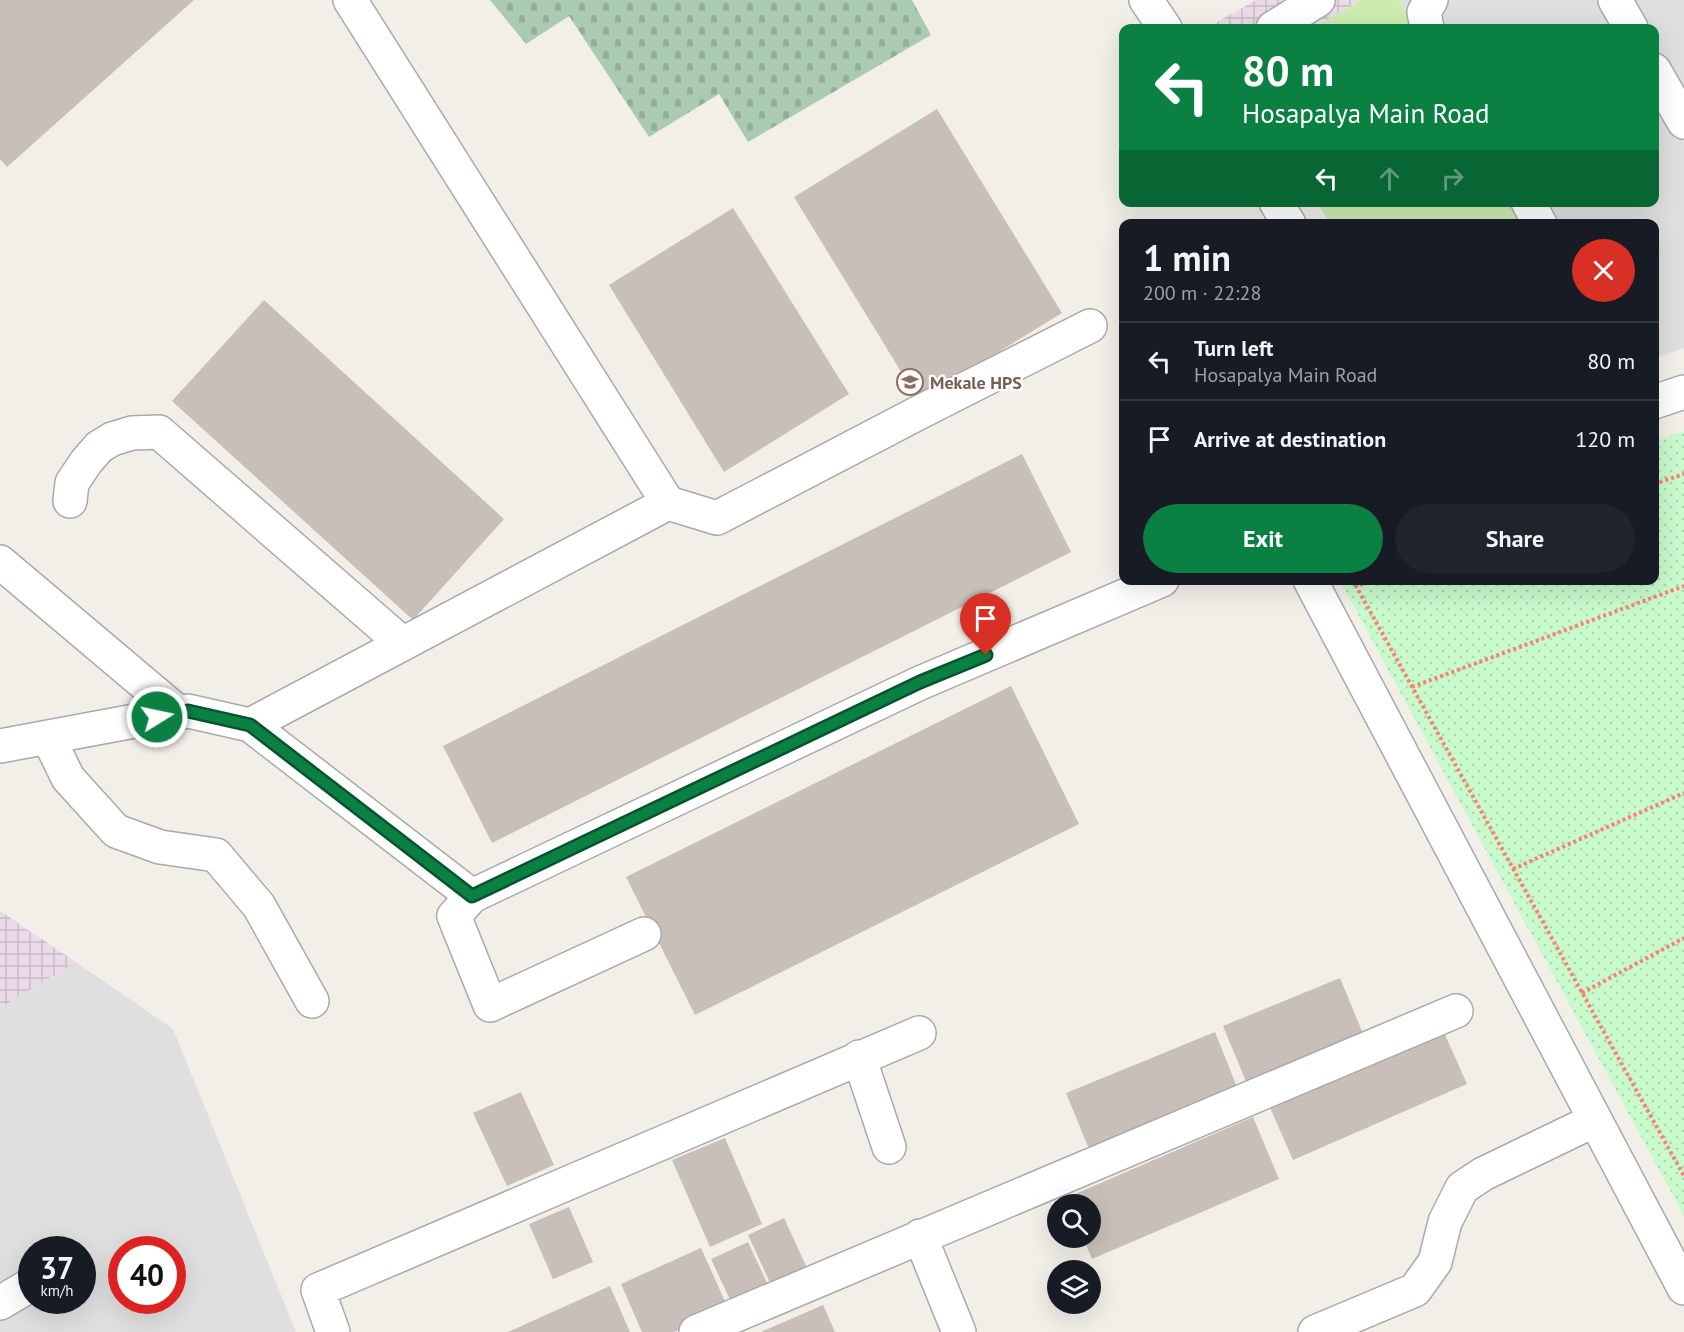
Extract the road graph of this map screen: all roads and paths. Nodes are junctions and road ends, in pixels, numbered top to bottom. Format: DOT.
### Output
graph roads {
  1 [pos="350,0"];
  2 [pos="1146,0"];
  3 [pos="1318,0"];
  4 [pos="1431,0"];
  5 [pos="1615,0"];
  6 [pos="1162,24"];
  7 [pos="1279,24"];
  8 [pos="1426,24"];
  9 [pos="1629,24"];
  10 [pos="1659,79"];
  11 [pos="1684,122"];
  12 [pos="1090,327"];
  13 [pos="1684,474"];
  14 [pos="1659,482"];
  15 [pos="70,501"];
  16 [pos="668,503"];
  17 [pos="0,562"];
  18 [pos="1150,585"];
  19 [pos="1313,585"];
  20 [pos="1359,585"];
  21 [pos="1684,586"];
  22 [pos="403,644"];
  23 [pos="1412,687"];
  24 [pos="179,712"];
  25 [pos="250,725"];
  26 [pos="48,737"];
  27 [pos="0,746"];
  28 [pos="1684,793"];
  29 [pos="1513,869"];
  30 [pos="472,896"];
  31 [pos="644,934"];
  32 [pos="1684,938"];
  33 [pos="1582,993"];
  34 [pos="312,1001"];
  35 [pos="1456,1011"];
  36 [pos="919,1032"];
  37 [pos="859,1057"];
  38 [pos="1595,1120"];
  39 [pos="889,1147"];
  40 [pos="1684,1176"];
  41 [pos="920,1236"];
  42 [pos="1684,1288"];
  43 [pos="18,1292"];
  44 [pos="0,1303"];
  45 [pos="333,1332"];
  46 [pos="696,1332"];
  47 [pos="959,1332"];
  48 [pos="1315,1332"];
  1 -- 16 [label="street"];
  2 -- 6 [label="street"];
  3 -- 7 [label="street"];
  4 -- 8 [label="street"];
  5 -- 9 [label="street"];
  10 -- 11 [label="street"];
  12 -- 16 [label="street"];
  13 -- 14 [label="path"];
  15 -- 22 [label="street"];
  16 -- 22 [label="street"];
  17 -- 24 [label="street"];
  18 -- 30 [label="street"];
  19 -- 38 [label="street"];
  20 -- 23 [label="path"];
  21 -- 23 [label="path"];
  22 -- 25 [label="street"];
  23 -- 29 [label="path"];
  24 -- 25 [label="street"];
  24 -- 26 [label="street"];
  25 -- 30 [label="street"];
  26 -- 27 [label="street"];
  26 -- 34 [label="street"];
  28 -- 29 [label="path"];
  29 -- 33 [label="path"];
  30 -- 31 [label="street"];
  32 -- 33 [label="path"];
  33 -- 40 [label="path"];
  35 -- 41 [label="street"];
  36 -- 37 [label="street"];
  37 -- 39 [label="street"];
  37 -- 45 [label="street"];
  38 -- 42 [label="street"];
  38 -- 48 [label="street"];
  41 -- 46 [label="street"];
  41 -- 47 [label="street"];
  43 -- 44 [label="street"];
}
